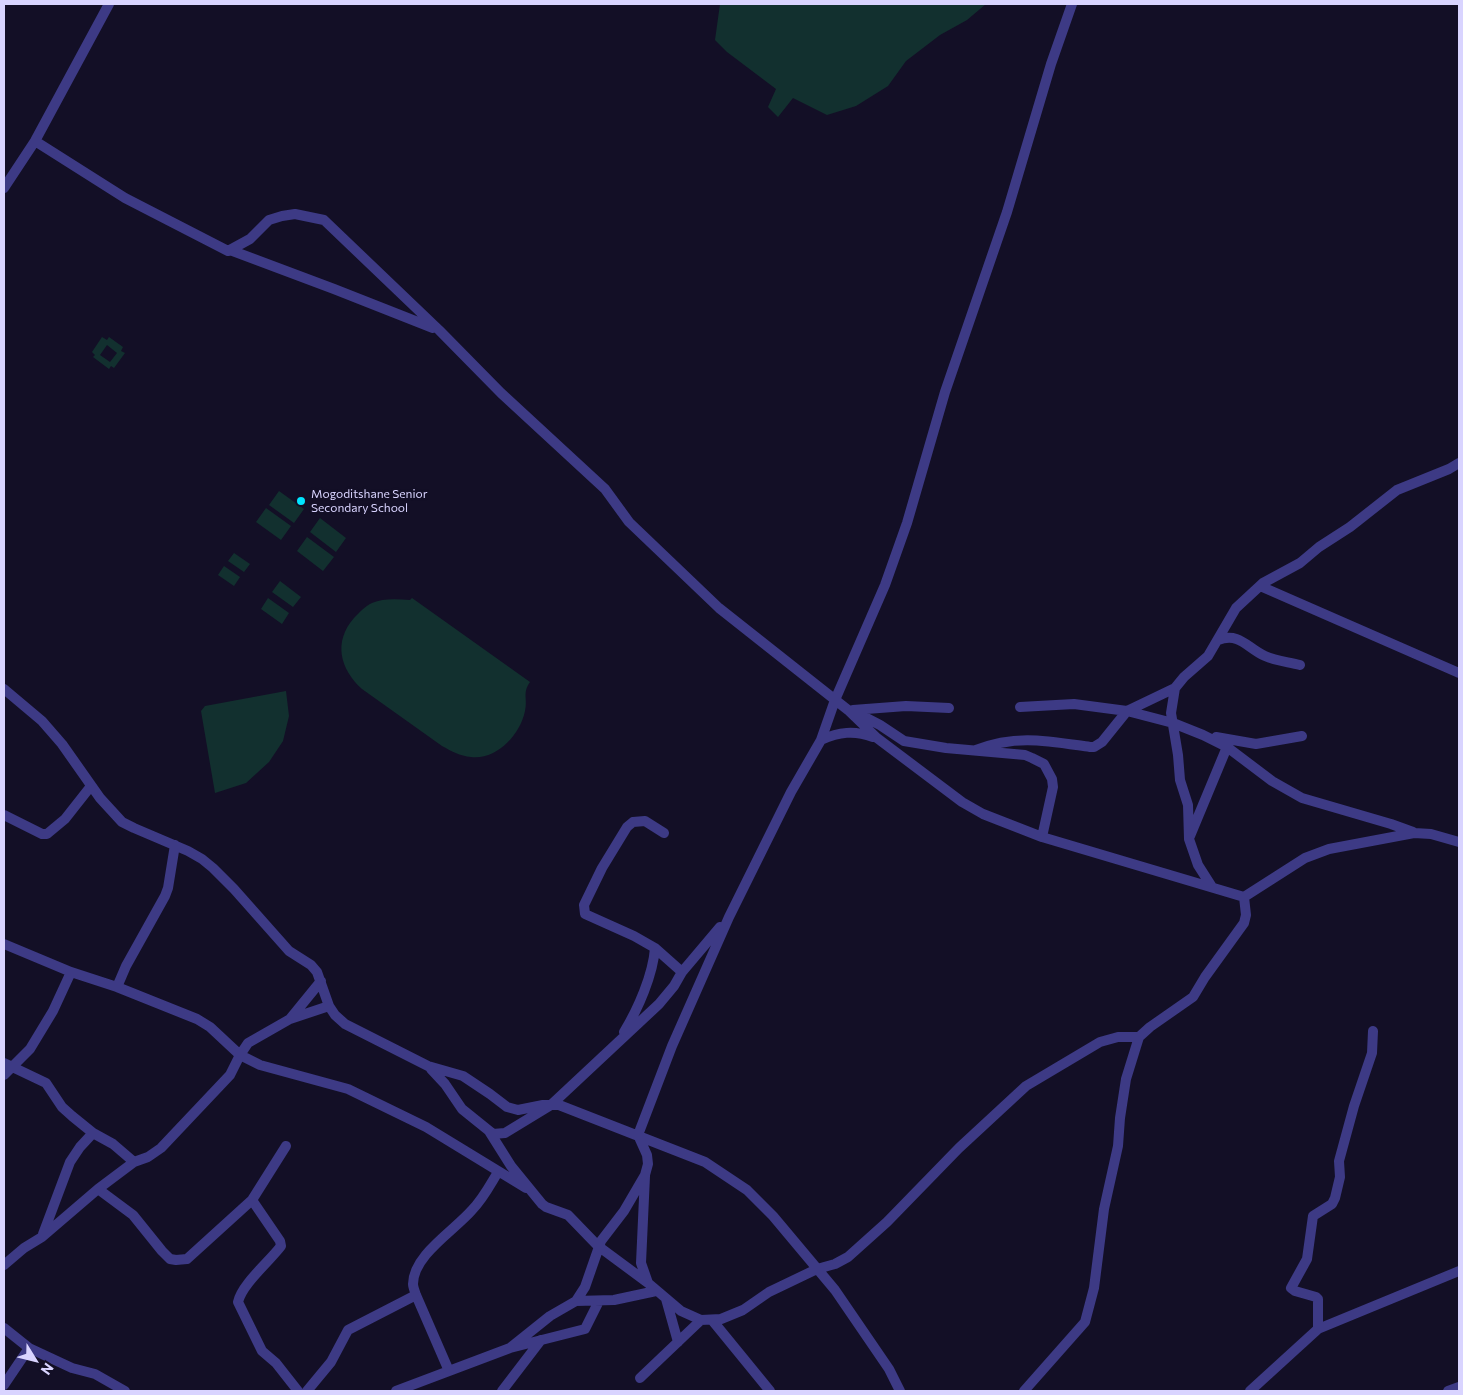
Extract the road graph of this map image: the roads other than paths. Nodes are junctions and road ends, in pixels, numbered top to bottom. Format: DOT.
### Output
graph roads {
  1 [pos="109,4"];
  2 [pos="1072,4"];
  3 [pos="35,141"];
  4 [pos="4,188"];
  5 [pos="230,250"];
  6 [pos="439,330"];
  7 [pos="1459,463"];
  8 [pos="1260,586"];
  9 [pos="1218,640"];
  10 [pos="1300,665"];
  11 [pos="1459,673"];
  12 [pos="1174,688"];
  13 [pos="4,689"];
  14 [pos="835,700"];
  15 [pos="949,708"];
  16 [pos="1020,708"];
  17 [pos="850,710"];
  18 [pos="1127,710"];
  19 [pos="1173,723"];
  20 [pos="1203,735"];
  21 [pos="1302,736"];
  22 [pos="877,738"];
  23 [pos="821,740"];
  24 [pos="904,741"];
  25 [pos="1226,747"];
  26 [pos="976,750"];
  27 [pos="91,786"];
  28 [pos="4,815"];
  29 [pos="664,833"];
  30 [pos="1414,833"];
  31 [pos="1042,837"];
  32 [pos="1189,839"];
  33 [pos="1459,842"];
  34 [pos="175,845"];
  35 [pos="1212,888"];
  36 [pos="1244,897"];
  37 [pos="729,917"];
  38 [pos="4,944"];
  39 [pos="655,948"];
  40 [pos="70,972"];
  41 [pos="682,972"];
  42 [pos="321,981"];
  43 [pos="118,987"];
  44 [pos="328,1006"];
  45 [pos="290,1019"];
  46 [pos="1373,1031"];
  47 [pos="1139,1037"];
  48 [pos="617,1043"];
  49 [pos="240,1055"];
  50 [pos="7,1064"];
  51 [pos="428,1066"];
  52 [pos="4,1075"];
  53 [pos="551,1105"];
  54 [pos="489,1131"];
  55 [pos="93,1133"];
  56 [pos="638,1135"];
  57 [pos="286,1146"];
  58 [pos="134,1162"];
  59 [pos="498,1172"];
  60 [pos="645,1175"];
  61 [pos="98,1189"];
  62 [pos="533,1192"];
  63 [pos="252,1200"];
  64 [pos="42,1237"];
  65 [pos="598,1246"];
  66 [pos="4,1265"];
  67 [pos="817,1269"];
  68 [pos="1459,1271"];
  69 [pos="648,1283"];
  70 [pos="656,1292"];
  71 [pos="416,1295"];
  72 [pos="666,1298"];
  73 [pos="576,1301"];
  74 [pos="598,1301"];
  75 [pos="701,1320"];
  76 [pos="712,1320"];
  77 [pos="4,1328"];
  78 [pos="1318,1329"];
  79 [pos="541,1340"];
  80 [pos="678,1342"];
  81 [pos="28,1348"];
  82 [pos="510,1348"];
  83 [pos="449,1372"];
  84 [pos="640,1378"];
  85 [pos="4,1385"];
  86 [pos="1459,1387"];
  87 [pos="125,1391"];
  88 [pos="298,1391"];
  89 [pos="307,1391"];
  90 [pos="396,1391"];
  91 [pos="502,1391"];
  92 [pos="770,1391"];
  93 [pos="900,1391"];
  94 [pos="1024,1391"];
  95 [pos="1250,1391"];
  96 [pos="1448,1391"];
  1 -- 3 [label="street"];
  2 -- 14 [label="street"];
  3 -- 4 [label="street"];
  3 -- 5 [label="street"];
  5 -- 6 [label="street"];
  5 -- 6 [label="street"];
  6 -- 14 [label="street"];
  7 -- 8 [label="street"];
  8 -- 9 [label="street"];
  8 -- 11 [label="street"];
  9 -- 10 [label="street"];
  9 -- 12 [label="street"];
  12 -- 18 [label="street"];
  12 -- 19 [label="street"];
  13 -- 27 [label="street"];
  14 -- 17 [label="street"];
  14 -- 23 [label="street"];
  15 -- 17 [label="street"];
  16 -- 18 [label="street"];
  17 -- 22 [label="street"];
  17 -- 24 [label="street"];
  18 -- 19 [label="street"];
  18 -- 26 [label="street"];
  19 -- 20 [label="street"];
  19 -- 32 [label="street"];
  20 -- 21 [label="street"];
  20 -- 25 [label="street"];
  22 -- 23 [label="street"];
  22 -- 24 [label="street"];
  22 -- 31 [label="street"];
  23 -- 37 [label="street"];
  24 -- 26 [label="street"];
  25 -- 30 [label="street"];
  25 -- 32 [label="street"];
  26 -- 31 [label="street"];
  27 -- 28 [label="street"];
  27 -- 34 [label="street"];
  29 -- 39 [label="street"];
  30 -- 33 [label="street"];
  30 -- 36 [label="street"];
  31 -- 35 [label="street"];
  32 -- 35 [label="street"];
  34 -- 42 [label="street"];
  34 -- 43 [label="street"];
  35 -- 36 [label="street"];
  36 -- 47 [label="street"];
  37 -- 41 [label="street"];
  37 -- 56 [label="street"];
  38 -- 40 [label="street"];
  39 -- 41 [label="street"];
  39 -- 48 [label="street"];
  40 -- 43 [label="street"];
  40 -- 50 [label="street"];
  41 -- 48 [label="street"];
  42 -- 44 [label="street"];
  42 -- 45 [label="street"];
  43 -- 49 [label="street"];
  44 -- 45 [label="street"];
  44 -- 51 [label="street"];
  45 -- 49 [label="street"];
  46 -- 78 [label="street"];
  47 -- 67 [label="street"];
  47 -- 94 [label="street"];
  48 -- 53 [label="street"];
  49 -- 58 [label="street"];
  49 -- 59 [label="street"];
  50 -- 52 [label="street"];
  50 -- 55 [label="street"];
  51 -- 53 [label="street"];
  51 -- 54 [label="street"];
  53 -- 54 [label="street"];
  53 -- 56 [label="street"];
  54 -- 62 [label="street"];
  55 -- 58 [label="street"];
  55 -- 64 [label="street"];
  56 -- 60 [label="street"];
  56 -- 67 [label="street"];
  57 -- 63 [label="street"];
  58 -- 61 [label="street"];
  59 -- 62 [label="street"];
  59 -- 71 [label="street"];
  60 -- 65 [label="street"];
  60 -- 69 [label="street"];
  61 -- 63 [label="street"];
  61 -- 64 [label="street"];
  62 -- 65 [label="street"];
  63 -- 88 [label="street"];
  64 -- 66 [label="street"];
  65 -- 69 [label="street"];
  65 -- 73 [label="street"];
  67 -- 76 [label="street"];
  67 -- 93 [label="street"];
  68 -- 78 [label="street"];
  69 -- 70 [label="street"];
  70 -- 72 [label="street"];
  70 -- 74 [label="street"];
  71 -- 83 [label="street"];
  71 -- 89 [label="street"];
  72 -- 75 [label="street"];
  72 -- 80 [label="street"];
  73 -- 74 [label="street"];
  73 -- 82 [label="street"];
  74 -- 79 [label="street"];
  75 -- 76 [label="street"];
  75 -- 80 [label="street"];
  76 -- 92 [label="street"];
  77 -- 81 [label="street"];
  78 -- 95 [label="street"];
  79 -- 82 [label="street"];
  79 -- 91 [label="street"];
  80 -- 84 [label="street"];
  81 -- 85 [label="street"];
  81 -- 87 [label="street"];
  82 -- 83 [label="street"];
  83 -- 90 [label="street"];
  86 -- 96 [label="street"];
}
